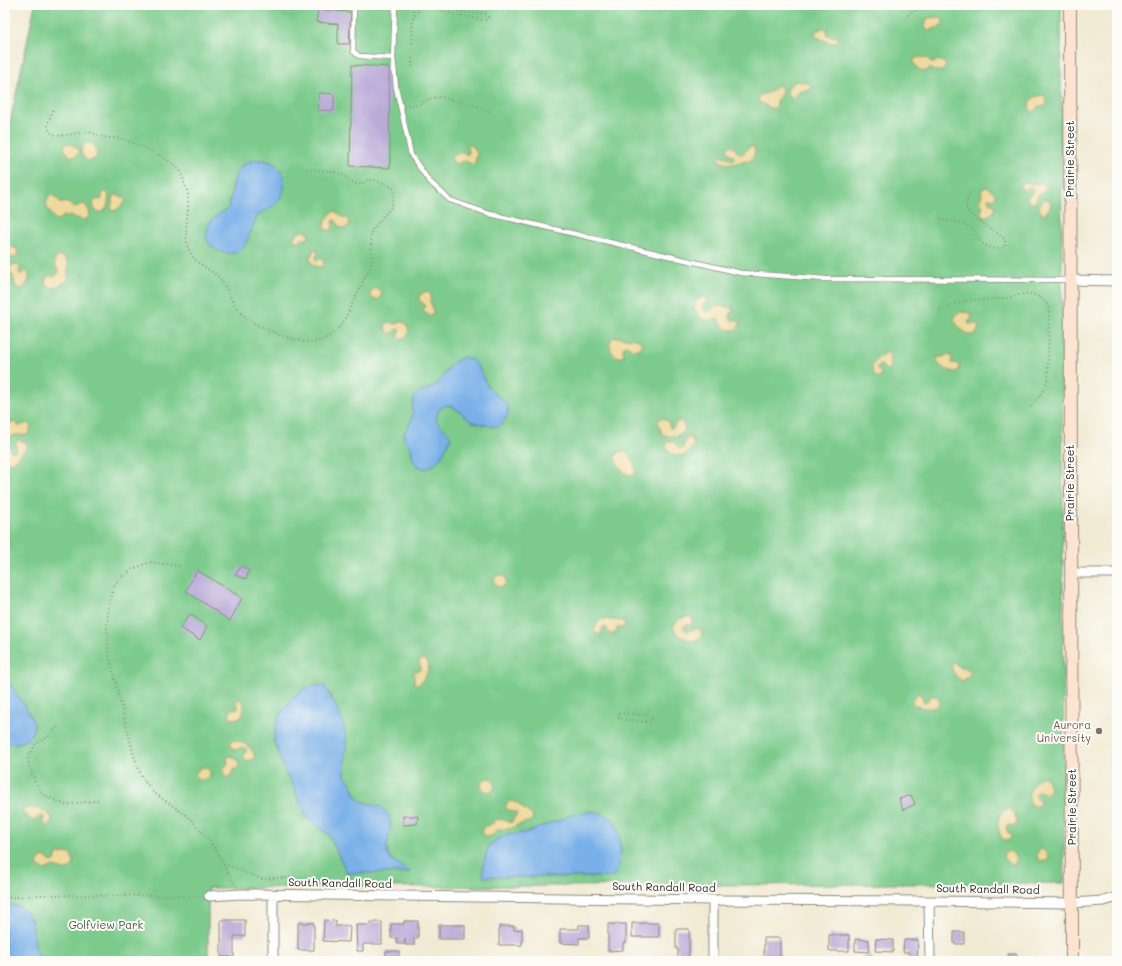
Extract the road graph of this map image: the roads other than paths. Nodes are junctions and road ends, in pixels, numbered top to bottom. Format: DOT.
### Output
graph roads {
  1 [pos="354,5"];
  2 [pos="395,5"];
  3 [pos="1070,5"];
  4 [pos="393,58"];
  5 [pos="1070,280"];
  6 [pos="1117,281"];
  7 [pos="1070,573"];
  8 [pos="1117,573"];
  9 [pos="273,895"];
  10 [pos="209,896"];
  11 [pos="1117,897"];
  12 [pos="713,900"];
  13 [pos="929,900"];
  14 [pos="1072,902"];
  15 [pos="273,961"];
  16 [pos="713,961"];
  17 [pos="930,961"];
  18 [pos="1072,961"];
  1 -- 4 [label="lane"];
  2 -- 4 [label="lane"];
  3 -- 5 [label="street, Prairie Street"];
  4 -- 5 [label="lane"];
  5 -- 6 [label="street"];
  5 -- 7 [label="street, Prairie Street"];
  7 -- 8 [label="street"];
  7 -- 14 [label="street, Prairie Street"];
  9 -- 10 [label="street, South Randall Road"];
  9 -- 12 [label="street, South Randall Road"];
  9 -- 15 [label="street"];
  11 -- 14 [label="street, South Randall Road"];
  12 -- 13 [label="street, South Randall Road"];
  12 -- 16 [label="street"];
  13 -- 14 [label="street, South Randall Road"];
  13 -- 17 [label="street"];
  14 -- 18 [label="street, Prairie Street"];
}
